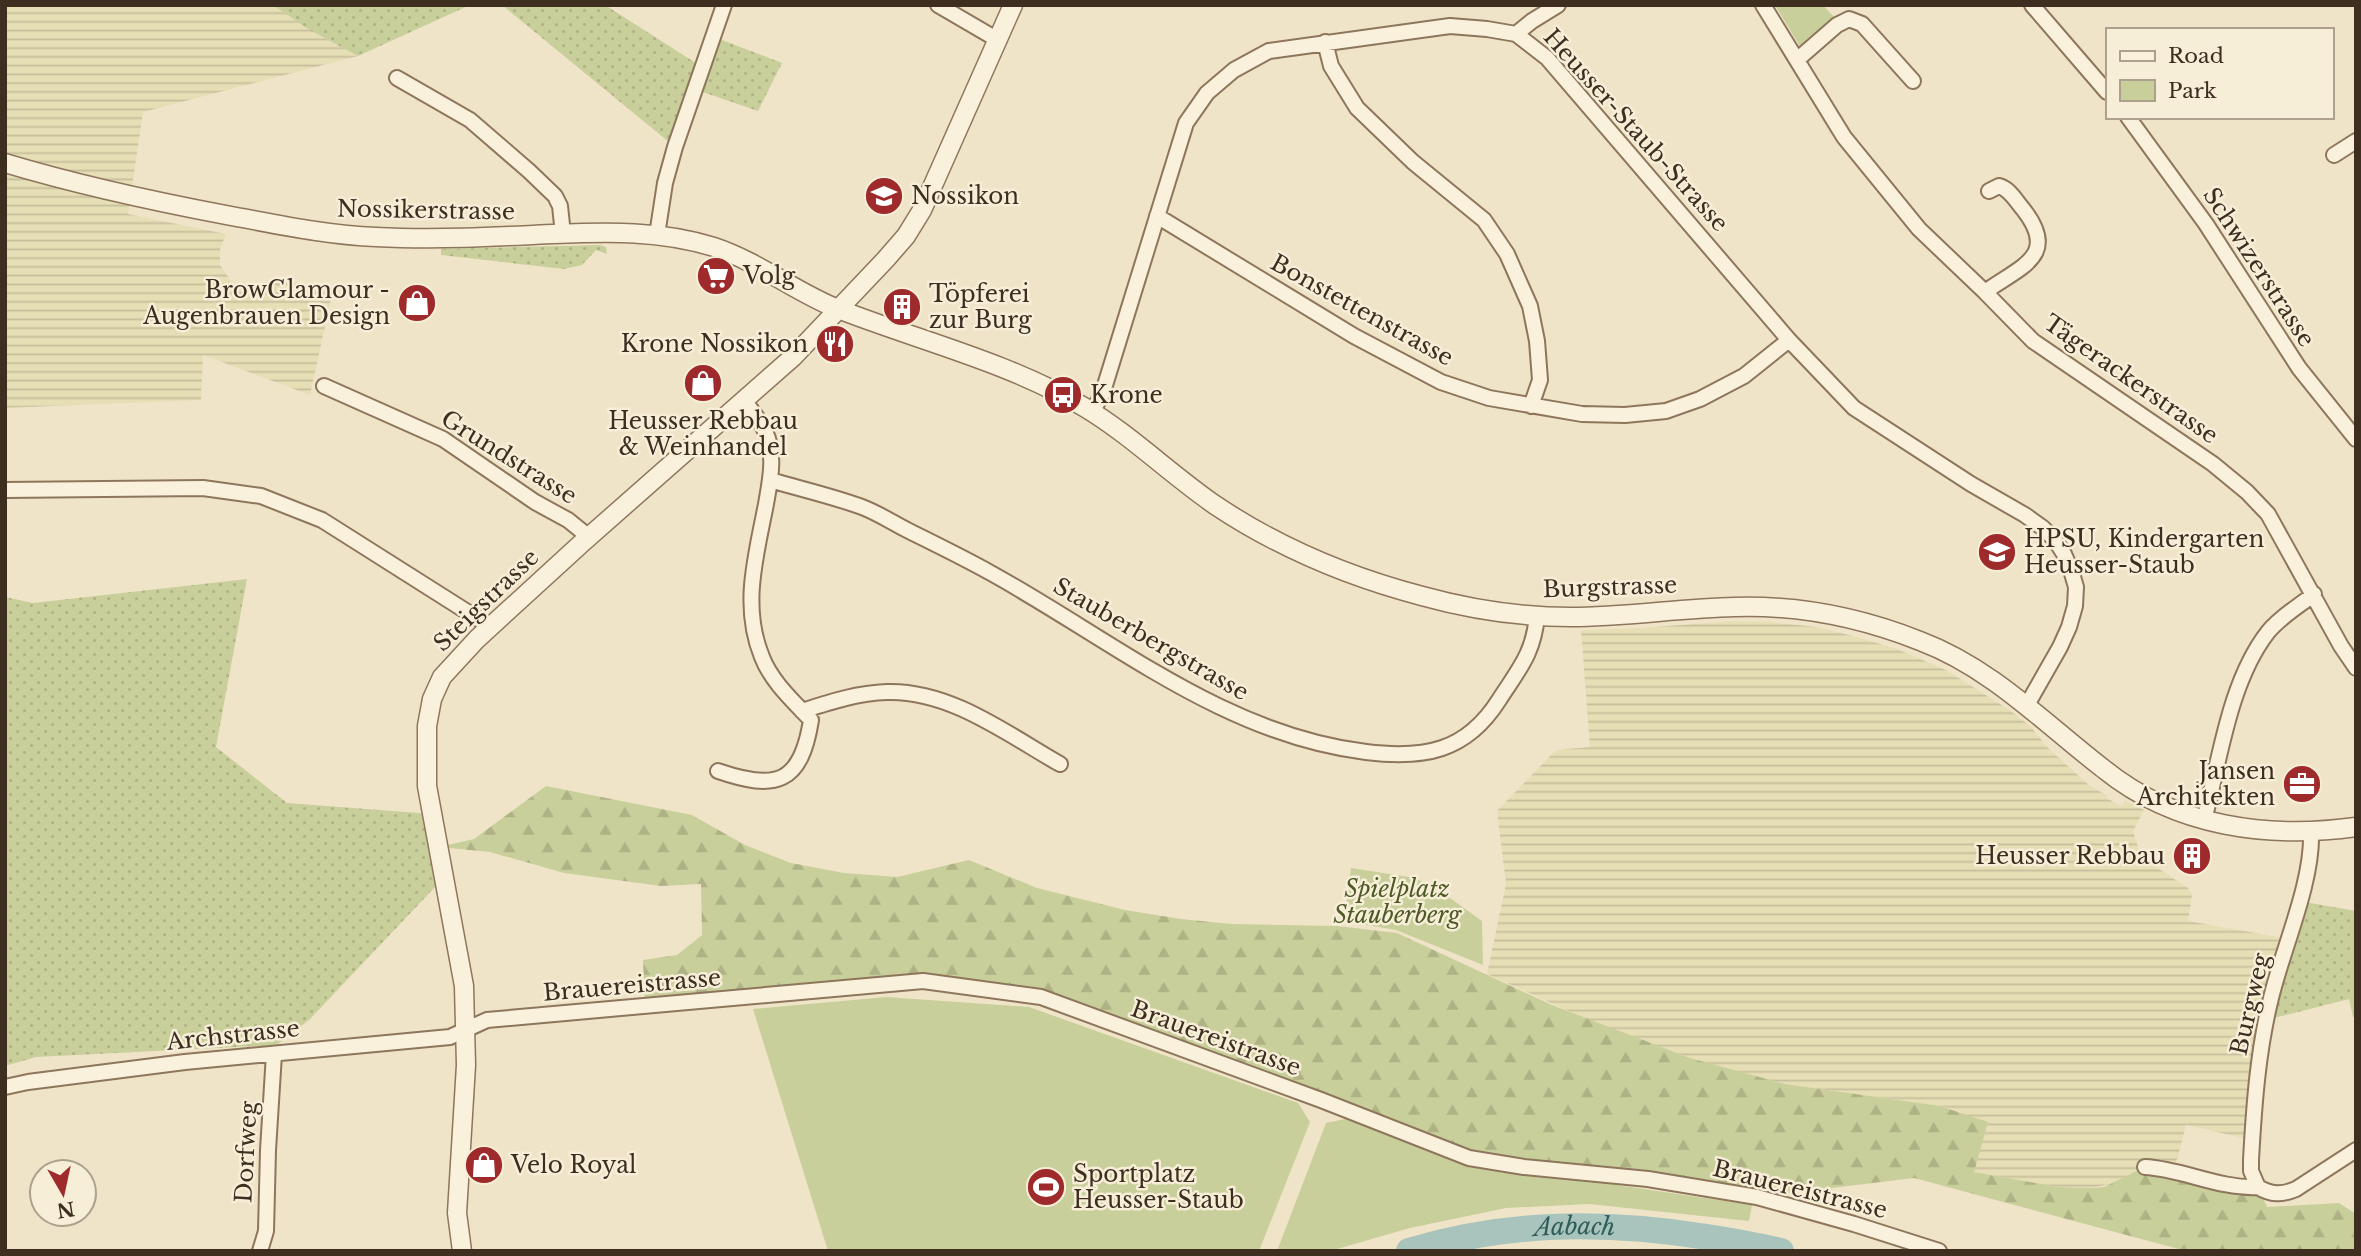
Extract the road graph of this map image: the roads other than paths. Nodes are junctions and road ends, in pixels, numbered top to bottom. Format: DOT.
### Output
graph roads {
  1 [pos="724,5"];
  2 [pos="938,5"];
  3 [pos="1013,5"];
  4 [pos="1558,5"];
  5 [pos="1763,5"];
  6 [pos="2032,5"];
  7 [pos="1516,34"];
  8 [pos="998,40"];
  9 [pos="1325,42"];
  10 [pos="1798,59"];
  11 [pos="397,78"];
  12 [pos="1913,81"];
  13 [pos="2106,91"];
  14 [pos="2129,119"];
  15 [pos="2356,141"];
  16 [pos="2334,155"];
  17 [pos="5,163"];
  18 [pos="1989,191"];
  19 [pos="1157,216"];
  20 [pos="563,234"];
  21 [pos="657,235"];
  22 [pos="1985,292"];
  23 [pos="837,308"];
  24 [pos="1789,340"];
  25 [pos="324,386"];
  26 [pos="744,400"];
  27 [pos="1531,406"];
  28 [pos="1092,412"];
  29 [pos="2356,439"];
  30 [pos="770,480"];
  31 [pos="5,490"];
  32 [pos="589,537"];
  33 [pos="2314,594"];
  34 [pos="1537,615"];
  35 [pos="491,627"];
  36 [pos="2356,668"];
  37 [pos="2027,705"];
  38 [pos="802,710"];
  39 [pos="1060,764"];
  40 [pos="718,771"];
  41 [pos="2204,820"];
  42 [pos="2356,827"];
  43 [pos="2311,832"];
  44 [pos="466,1031"];
  45 [pos="274,1054"];
  46 [pos="5,1087"];
  47 [pos="2356,1150"];
  48 [pos="2145,1167"];
  49 [pos="2258,1187"];
  50 [pos="260,1251"];
  51 [pos="461,1251"];
  52 [pos="1939,1251"];
  1 -- 21 [label="street"];
  2 -- 8 [label="street"];
  3 -- 8 [label="street, Steigstrasse"];
  4 -- 7 [label="street"];
  5 -- 10 [label="street, Tägerackerstrasse"];
  6 -- 13 [label="street"];
  7 -- 9 [label="street, Heusser-Staub-Strasse"];
  7 -- 24 [label="street, Heusser-Staub-Strasse"];
  8 -- 23 [label="street, Steigstrasse"];
  9 -- 19 [label="street, Heusser-Staub-Strasse"];
  9 -- 27 [label="street"];
  10 -- 12 [label="street"];
  10 -- 22 [label="street, Tägerackerstrasse"];
  11 -- 20 [label="street"];
  14 -- 29 [label="street, Schwizerstrasse"];
  15 -- 16 [label="street"];
  17 -- 20 [label="street, Nossikerstrasse"];
  18 -- 22 [label="street"];
  19 -- 27 [label="street, Bonstettenstrasse"];
  19 -- 28 [label="street, Heusser-Staub-Strasse"];
  20 -- 21 [label="street, Nossikerstrasse"];
  21 -- 23 [label="street, Nossikerstrasse"];
  22 -- 33 [label="street, Tägerackerstrasse"];
  23 -- 26 [label="street, Steigstrasse"];
  23 -- 28 [label="street, Burgstrasse"];
  24 -- 27 [label="street, Bonstettenstrasse"];
  24 -- 37 [label="street, Heusser-Staub-Strasse"];
  25 -- 32 [label="street, Grundstrasse"];
  26 -- 30 [label="street"];
  26 -- 32 [label="street, Steigstrasse"];
  28 -- 34 [label="street, Burgstrasse"];
  30 -- 34 [label="street, Stauberbergstrasse"];
  30 -- 38 [label="street"];
  31 -- 35 [label="street"];
  32 -- 35 [label="street, Steigstrasse"];
  33 -- 36 [label="street, Tägerackerstrasse"];
  33 -- 41 [label="street"];
  34 -- 37 [label="street, Burgstrasse"];
  35 -- 44 [label="street, Steigstrasse"];
  37 -- 41 [label="street, Burgstrasse"];
  38 -- 39 [label="street"];
  38 -- 40 [label="street"];
  41 -- 43 [label="street, Burgstrasse"];
  42 -- 43 [label="street, Burgstrasse"];
  43 -- 49 [label="street, Burgweg"];
  44 -- 45 [label="street, Archstrasse"];
  44 -- 51 [label="street, Steigstrasse"];
  44 -- 52 [label="street, Brauereistrasse"];
  45 -- 46 [label="street, Archstrasse"];
  45 -- 50 [label="street, Dorfweg"];
  47 -- 49 [label="street"];
  48 -- 49 [label="street"];
}
